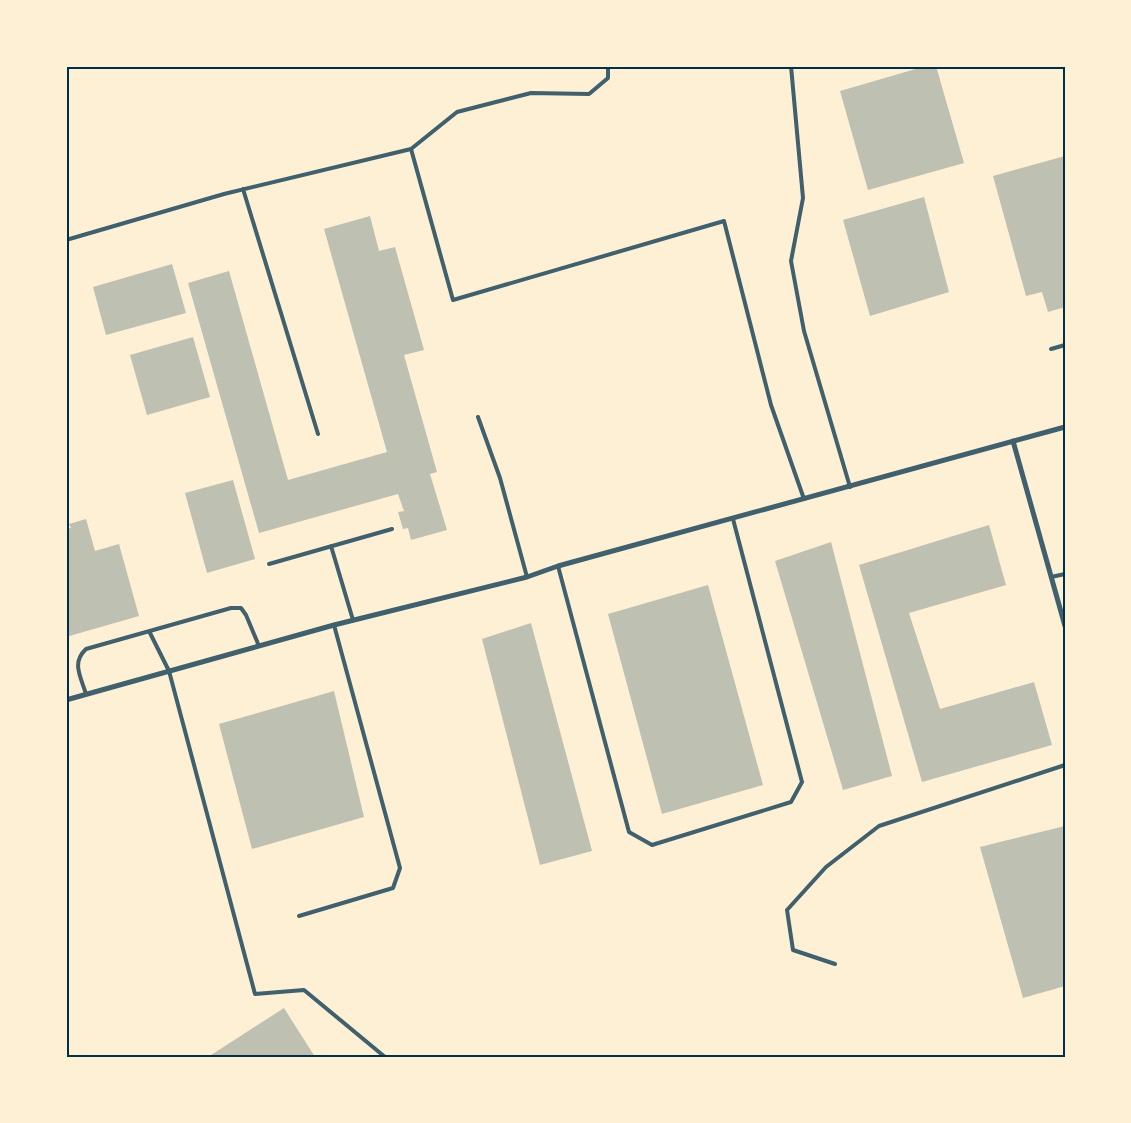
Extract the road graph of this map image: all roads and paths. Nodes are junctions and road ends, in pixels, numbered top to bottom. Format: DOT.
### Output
graph roads {
  1 [pos="608,66"];
  2 [pos="791,66"];
  3 [pos="411,149"];
  4 [pos="243,189"];
  5 [pos="66,240"];
  6 [pos="1065,345"];
  7 [pos="1051,349"];
  8 [pos="478,417"];
  9 [pos="1065,427"];
  10 [pos="318,434"];
  11 [pos="1013,441"];
  12 [pos="850,487"];
  13 [pos="804,499"];
  14 [pos="733,519"];
  15 [pos="392,529"];
  16 [pos="331,546"];
  17 [pos="269,564"];
  18 [pos="558,566"];
  19 [pos="1065,574"];
  20 [pos="527,577"];
  21 [pos="1051,577"];
  22 [pos="353,620"];
  23 [pos="334,625"];
  24 [pos="1065,626"];
  25 [pos="149,631"];
  26 [pos="259,646"];
  27 [pos="169,671"];
  28 [pos="86,694"];
  29 [pos="66,700"];
  30 [pos="1065,765"];
  31 [pos="299,916"];
  32 [pos="834,964"];
  33 [pos="385,1057"];
  1 -- 3 [label="lane"];
  2 -- 12 [label="lane"];
  3 -- 4 [label="lane"];
  3 -- 13 [label="lane"];
  4 -- 5 [label="lane"];
  4 -- 10 [label="lane"];
  6 -- 7 [label="lane"];
  8 -- 20 [label="lane"];
  9 -- 11 [label="street"];
  11 -- 12 [label="street"];
  11 -- 21 [label="street"];
  12 -- 13 [label="street"];
  13 -- 14 [label="street"];
  14 -- 18 [label="street"];
  14 -- 18 [label="lane"];
  15 -- 16 [label="lane"];
  16 -- 17 [label="lane"];
  16 -- 22 [label="lane"];
  18 -- 20 [label="street"];
  19 -- 21 [label="lane"];
  20 -- 22 [label="street"];
  21 -- 24 [label="street"];
  22 -- 23 [label="street"];
  23 -- 26 [label="street"];
  23 -- 31 [label="lane"];
  25 -- 26 [label="lane"];
  25 -- 27 [label="lane"];
  25 -- 28 [label="lane"];
  26 -- 27 [label="street"];
  27 -- 28 [label="street"];
  27 -- 33 [label="lane"];
  28 -- 29 [label="street"];
  30 -- 32 [label="lane"];
}
